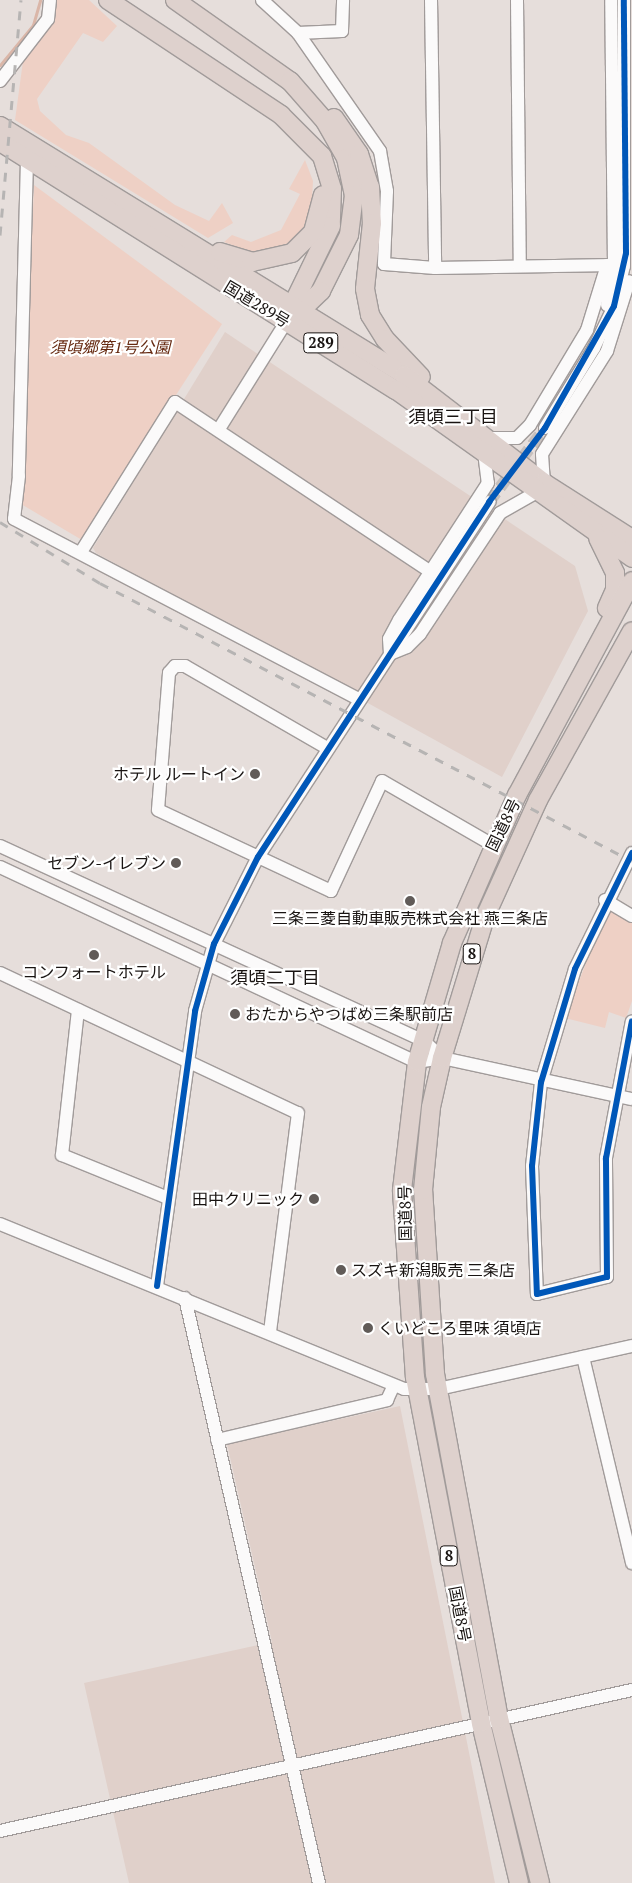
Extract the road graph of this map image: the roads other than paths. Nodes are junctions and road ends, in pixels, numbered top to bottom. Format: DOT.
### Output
graph roads {
  1 [pos="50,0"];
  2 [pos="108,0"];
  3 [pos="121,0"];
  4 [pos="175,0"];
  5 [pos="343,0"];
  6 [pos="431,0"];
  7 [pos="517,0"];
  8 [pos="611,0"];
  9 [pos="624,0"];
  10 [pos="269,2"];
  11 [pos="151,24"];
  12 [pos="298,33"];
  13 [pos="0,80"];
  14 [pos="290,81"];
  15 [pos="623,111"];
  16 [pos="0,126"];
  17 [pos="298,128"];
  18 [pos="0,142"];
  19 [pos="27,160"];
  20 [pos="143,214"];
  21 [pos="630,255"];
  22 [pos="610,265"];
  23 [pos="520,266"];
  24 [pos="435,268"];
  25 [pos="296,308"];
  26 [pos="286,322"];
  27 [pos="594,348"];
  28 [pos="448,405"];
  29 [pos="545,428"];
  30 [pos="219,429"];
  31 [pos="487,445"];
  32 [pos="540,488"];
  33 [pos="489,502"];
  34 [pos="598,537"];
  35 [pos="632,539"];
  36 [pos="81,552"];
  37 [pos="632,558"];
  38 [pos="429,571"];
  39 [pos="632,581"];
  40 [pos="631,634"];
  41 [pos="390,654"];
  42 [pos="588,665"];
  43 [pos="360,700"];
  44 [pos="327,748"];
  45 [pos="0,846"];
  46 [pos="493,846"];
  47 [pos="632,853"];
  48 [pos="258,857"];
  49 [pos="0,867"];
  50 [pos="606,900"];
  51 [pos="632,916"];
  52 [pos="214,944"];
  53 [pos="206,964"];
  54 [pos="0,972"];
  55 [pos="78,1010"];
  56 [pos="632,1022"];
  57 [pos="424,1040"];
  58 [pos="442,1058"];
  59 [pos="417,1062"];
  60 [pos="187,1063"];
  61 [pos="541,1082"];
  62 [pos="615,1096"];
  63 [pos="632,1099"];
  64 [pos="168,1198"];
  65 [pos="0,1224"];
  66 [pos="157,1286"];
  67 [pos="186,1298"];
  68 [pos="270,1333"];
  69 [pos="632,1346"];
  70 [pos="583,1357"];
  71 [pos="393,1387"];
  72 [pos="417,1389"];
  73 [pos="438,1389"];
  74 [pos="217,1440"];
  75 [pos="632,1563"];
  76 [pos="632,1690"];
  77 [pos="499,1719"];
  78 [pos="481,1723"];
  79 [pos="294,1766"];
  80 [pos="0,1831"];
  81 [pos="319,1883"];
  82 [pos="519,1883"];
  83 [pos="540,1883"];
  1 -- 13 [label="street"];
  2 -- 11 [label="highway"];
  3 -- 11 [label="highway"];
  4 -- 14 [label="highway"];
  5 -- 12 [label="street"];
  6 -- 24 [label="street"];
  7 -- 23 [label="street"];
  8 -- 15 [label="street"];
  9 -- 15 [label="street"];
  10 -- 12 [label="street"];
  11 -- 17 [label="highway"];
  12 -- 24 [label="street"];
  14 -- 25 [label="highway"];
  14 -- 28 [label="highway"];
  15 -- 21 [label="street"];
  15 -- 22 [label="street"];
  16 -- 20 [label="highway, 国道289号 / 289"];
  17 -- 20 [label="highway"];
  17 -- 25 [label="highway"];
  18 -- 19 [label="highway, 国道289号 / 289"];
  19 -- 26 [label="highway, 国道289号 / 289"];
  19 -- 36 [label="street"];
  20 -- 25 [label="highway, 国道289号 / 289"];
  21 -- 27 [label="street"];
  21 -- 32 [label="street"];
  22 -- 23 [label="street"];
  22 -- 27 [label="street"];
  22 -- 31 [label="street"];
  23 -- 24 [label="street"];
  25 -- 26 [label="highway"];
  25 -- 28 [label="highway, 国道289号 / 289"];
  26 -- 30 [label="street"];
  26 -- 31 [label="highway, 国道289号 / 289"];
  27 -- 29 [label="street"];
  28 -- 31 [label="highway, 国道289号 / 289"];
  30 -- 36 [label="street"];
  30 -- 38 [label="street"];
  31 -- 32 [label="highway, 国道289号 / 289"];
  31 -- 38 [label="street"];
  32 -- 34 [label="highway, 国道289号 / 289"];
  32 -- 35 [label="highway, 国道289号 / 289"];
  32 -- 41 [label="street"];
  33 -- 41 [label="street"];
  34 -- 37 [label="highway, 国道289号 / 289"];
  34 -- 42 [label="highway"];
  36 -- 43 [label="street"];
  38 -- 41 [label="street"];
  39 -- 42 [label="highway, 国道8号 / 8"];
  40 -- 58 [label="highway, 国道8号 / 8"];
  41 -- 43 [label="street"];
  42 -- 46 [label="highway, 国道8号 / 8"];
  43 -- 44 [label="street"];
  44 -- 48 [label="street"];
  44 -- 48 [label="street"];
  45 -- 52 [label="street"];
  46 -- 48 [label="street"];
  46 -- 57 [label="highway, 国道8号 / 8"];
  47 -- 50 [label="street"];
  48 -- 52 [label="street"];
  49 -- 53 [label="street"];
  50 -- 51 [label="street"];
  50 -- 61 [label="street"];
  52 -- 53 [label="street"];
  52 -- 57 [label="street"];
  53 -- 59 [label="street"];
  53 -- 60 [label="street"];
  54 -- 55 [label="street"];
  55 -- 60 [label="street"];
  55 -- 64 [label="street"];
  56 -- 62 [label="street"];
  57 -- 58 [label="street"];
  57 -- 59 [label="highway, 国道8号 / 8"];
  58 -- 59 [label="street"];
  58 -- 61 [label="street"];
  58 -- 73 [label="highway, 国道8号 / 8"];
  59 -- 72 [label="highway, 国道8号 / 8"];
  60 -- 64 [label="street"];
  60 -- 68 [label="street"];
  61 -- 62 [label="street"];
  61 -- 62 [label="street"];
  62 -- 63 [label="street"];
  64 -- 66 [label="street"];
  65 -- 66 [label="street"];
  66 -- 67 [label="street"];
  67 -- 68 [label="street"];
  67 -- 74 [label="street"];
  68 -- 71 [label="street"];
  69 -- 70 [label="street"];
  70 -- 73 [label="street"];
  70 -- 75 [label="street"];
  71 -- 72 [label="street"];
  71 -- 74 [label="street"];
  72 -- 73 [label="street"];
  72 -- 78 [label="highway, 国道8号 / 8"];
  73 -- 77 [label="highway, 国道8号 / 8"];
  74 -- 79 [label="street"];
  76 -- 77 [label="street"];
  77 -- 78 [label="street"];
  77 -- 83 [label="highway, 国道8号 / 8"];
  78 -- 79 [label="street"];
  78 -- 82 [label="highway, 国道8号 / 8"];
  79 -- 80 [label="street"];
  79 -- 81 [label="street"];
}
